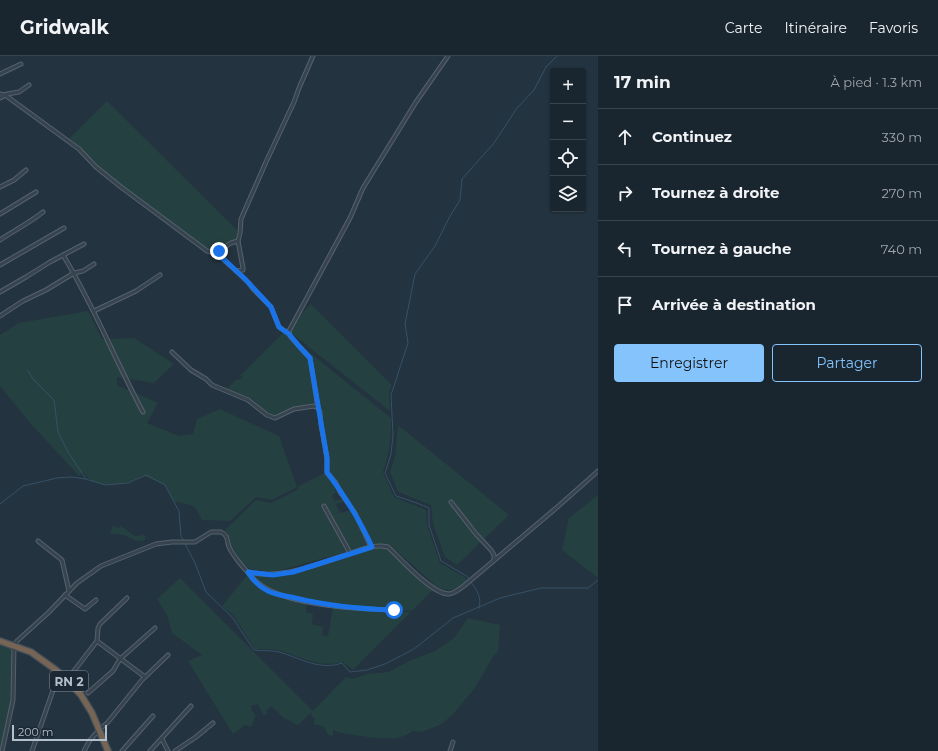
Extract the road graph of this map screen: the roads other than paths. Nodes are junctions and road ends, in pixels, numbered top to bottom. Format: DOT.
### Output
graph roads {
  1 [pos="313,56"];
  2 [pos="448,56"];
  3 [pos="21,64"];
  4 [pos="0,74"];
  5 [pos="29,85"];
  6 [pos="0,94"];
  7 [pos="5,95"];
  8 [pos="0,98"];
  9 [pos="26,170"];
  10 [pos="0,187"];
  11 [pos="36,192"];
  12 [pos="43,212"];
  13 [pos="0,214"];
  14 [pos="64,228"];
  15 [pos="0,240"];
  16 [pos="238,241"];
  17 [pos="84,244"];
  18 [pos="216,252"];
  19 [pos="63,255"];
  20 [pos="94,264"];
  21 [pos="0,265"];
  22 [pos="236,271"];
  23 [pos="74,273"];
  24 [pos="160,275"];
  25 [pos="0,292"];
  26 [pos="94,311"];
  27 [pos="0,316"];
  28 [pos="289,334"];
  29 [pos="172,352"];
  30 [pos="318,408"];
  31 [pos="143,412"];
  32 [pos="598,471"];
  33 [pos="451,502"];
  34 [pos="324,506"];
  35 [pos="38,541"];
  36 [pos="372,547"];
  37 [pos="350,553"];
  38 [pos="494,560"];
  39 [pos="248,572"];
  40 [pos="69,591"];
  41 [pos="65,595"];
  42 [pos="127,598"];
  43 [pos="96,600"];
  44 [pos="394,610"];
  45 [pos="154,628"];
  46 [pos="97,640"];
  47 [pos="0,641"];
  48 [pos="14,645"];
  49 [pos="168,655"];
  50 [pos="120,659"];
  51 [pos="59,672"];
  52 [pos="145,677"];
  53 [pos="67,680"];
  54 [pos="88,693"];
  55 [pos="191,706"];
  56 [pos="153,716"];
  57 [pos="213,723"];
  58 [pos="99,730"];
  59 [pos="162,739"];
  60 [pos="453,742"];
  61 [pos="2,751"];
  62 [pos="32,751"];
  63 [pos="84,751"];
  64 [pos="108,751"];
  65 [pos="122,751"];
  66 [pos="150,751"];
  67 [pos="168,751"];
  68 [pos="175,751"];
  69 [pos="450,751"];
  1 -- 16 [label="street"];
  2 -- 28 [label="street"];
  3 -- 4 [label="street"];
  5 -- 7 [label="street"];
  6 -- 7 [label="street"];
  7 -- 8 [label="street"];
  7 -- 18 [label="street"];
  9 -- 10 [label="street"];
  11 -- 13 [label="street"];
  12 -- 15 [label="street"];
  14 -- 21 [label="street"];
  16 -- 18 [label="street"];
  16 -- 22 [label="street"];
  17 -- 19 [label="street"];
  18 -- 22 [label="street"];
  19 -- 23 [label="street"];
  19 -- 25 [label="street"];
  20 -- 23 [label="street"];
  22 -- 28 [label="street"];
  23 -- 26 [label="street"];
  23 -- 27 [label="street"];
  24 -- 26 [label="street"];
  26 -- 31 [label="street"];
  28 -- 30 [label="street"];
  29 -- 30 [label="street"];
  30 -- 36 [label="street"];
  32 -- 38 [label="street"];
  33 -- 38 [label="street"];
  34 -- 37 [label="street"];
  35 -- 40 [label="street"];
  36 -- 37 [label="street"];
  36 -- 38 [label="street"];
  37 -- 39 [label="street"];
  39 -- 40 [label="street"];
  39 -- 44 [label="street"];
  40 -- 41 [label="street"];
  41 -- 43 [label="street"];
  41 -- 48 [label="street"];
  42 -- 46 [label="street"];
  45 -- 50 [label="street"];
  46 -- 50 [label="street"];
  46 -- 53 [label="street"];
  47 -- 48 [label="highway, RN 2"];
  48 -- 51 [label="highway, RN 2"];
  48 -- 61 [label="street"];
  49 -- 52 [label="street"];
  50 -- 52 [label="street"];
  50 -- 54 [label="street"];
  51 -- 53 [label="highway, RN 2"];
  51 -- 62 [label="street"];
  52 -- 58 [label="street"];
  53 -- 58 [label="highway, RN 2"];
  55 -- 59 [label="street"];
  56 -- 65 [label="street"];
  57 -- 68 [label="street"];
  58 -- 63 [label="street"];
  58 -- 64 [label="highway, RN 2"];
  59 -- 66 [label="street"];
  59 -- 67 [label="street"];
  60 -- 69 [label="street"];
}
